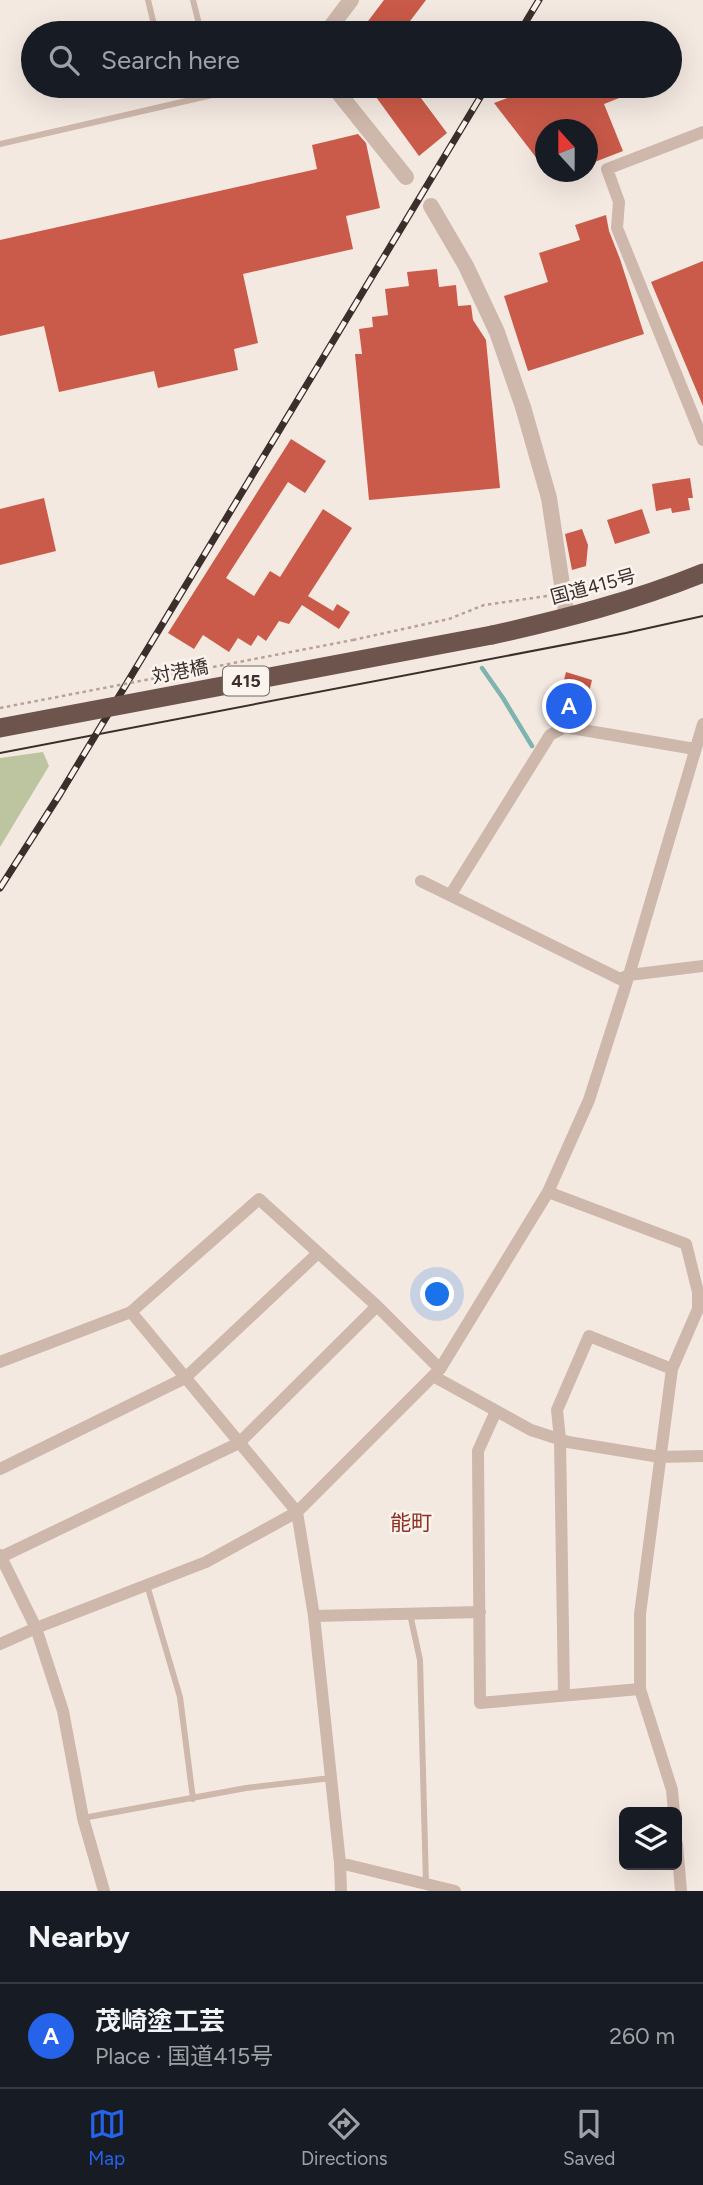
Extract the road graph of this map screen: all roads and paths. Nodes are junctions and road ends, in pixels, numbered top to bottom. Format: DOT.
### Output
graph roads {
  1 [pos="148,0"];
  2 [pos="193,0"];
  3 [pos="351,0"];
  4 [pos="153,21"];
  5 [pos="197,21"];
  6 [pos="335,21"];
  7 [pos="199,98"];
  8 [pos="343,98"];
  9 [pos="703,132"];
  10 [pos="0,144"];
  11 [pos="406,177"];
  12 [pos="431,206"];
  13 [pos="703,440"];
  14 [pos="703,573"];
  15 [pos="562,593"];
  16 [pos="567,618"];
  17 [pos="492,635"];
  18 [pos="0,708"];
  19 [pos="703,724"];
  20 [pos="0,728"];
  21 [pos="695,749"];
  22 [pos="421,881"];
  23 [pos="451,894"];
  24 [pos="703,966"];
  25 [pos="629,975"];
  26 [pos="548,1192"];
  27 [pos="318,1253"];
  28 [pos="377,1306"];
  29 [pos="131,1312"];
  30 [pos="0,1363"];
  31 [pos="672,1369"];
  32 [pos="437,1373"];
  33 [pos="186,1378"];
  34 [pos="496,1411"];
  35 [pos="560,1439"];
  36 [pos="239,1443"];
  37 [pos="703,1456"];
  38 [pos="660,1457"];
  39 [pos="0,1469"];
  40 [pos="297,1512"];
  41 [pos="0,1556"];
  42 [pos="147,1585"];
  43 [pos="480,1612"];
  44 [pos="410,1614"];
  45 [pos="314,1616"];
  46 [pos="36,1628"];
  47 [pos="0,1644"];
  48 [pos="640,1689"];
  49 [pos="564,1695"];
  50 [pos="331,1779"];
  51 [pos="192,1799"];
  52 [pos="674,1807"];
  53 [pos="83,1818"];
  54 [pos="340,1863"];
  55 [pos="679,1870"];
  56 [pos="426,1884"];
  57 [pos="104,1891"];
  58 [pos="341,1891"];
  59 [pos="455,1891"];
  60 [pos="681,1891"];
  1 -- 4 [label="lane"];
  2 -- 5 [label="lane"];
  3 -- 6 [label="street"];
  7 -- 10 [label="lane"];
  8 -- 11 [label="street"];
  9 -- 13 [label="street"];
  12 -- 15 [label="street"];
  14 -- 16 [label="highway, 国道415号 / 415"];
  15 -- 16 [label="street"];
  15 -- 18 [label="path, bridge"];
  16 -- 17 [label="highway, 国道415号 / 415"];
  17 -- 20 [label="highway, 対港橋 / 415, bridge"];
  19 -- 21 [label="street"];
  21 -- 23 [label="street"];
  21 -- 25 [label="street"];
  22 -- 23 [label="street"];
  23 -- 25 [label="street"];
  24 -- 25 [label="street"];
  25 -- 26 [label="street"];
  26 -- 31 [label="street"];
  26 -- 32 [label="street"];
  27 -- 28 [label="street"];
  27 -- 29 [label="street"];
  27 -- 33 [label="street"];
  28 -- 32 [label="street"];
  28 -- 36 [label="street"];
  29 -- 30 [label="street"];
  29 -- 33 [label="street"];
  31 -- 35 [label="street"];
  31 -- 38 [label="street"];
  32 -- 34 [label="street"];
  32 -- 40 [label="street"];
  33 -- 36 [label="street"];
  33 -- 39 [label="street"];
  34 -- 35 [label="street"];
  34 -- 43 [label="street"];
  35 -- 38 [label="street"];
  35 -- 49 [label="street"];
  36 -- 40 [label="street"];
  36 -- 41 [label="street"];
  37 -- 38 [label="street"];
  38 -- 48 [label="street"];
  40 -- 42 [label="street"];
  40 -- 45 [label="street"];
  41 -- 46 [label="street"];
  42 -- 46 [label="street"];
  42 -- 51 [label="lane"];
  43 -- 44 [label="street"];
  43 -- 49 [label="street"];
  44 -- 45 [label="street"];
  44 -- 56 [label="lane"];
  45 -- 50 [label="street"];
  46 -- 47 [label="street"];
  46 -- 53 [label="street"];
  48 -- 49 [label="street"];
  48 -- 52 [label="street"];
  50 -- 51 [label="lane"];
  50 -- 54 [label="street"];
  51 -- 53 [label="lane"];
  53 -- 57 [label="street"];
  54 -- 56 [label="street"];
  54 -- 58 [label="street"];
  55 -- 60 [label="street"];
  56 -- 59 [label="street"];
}
